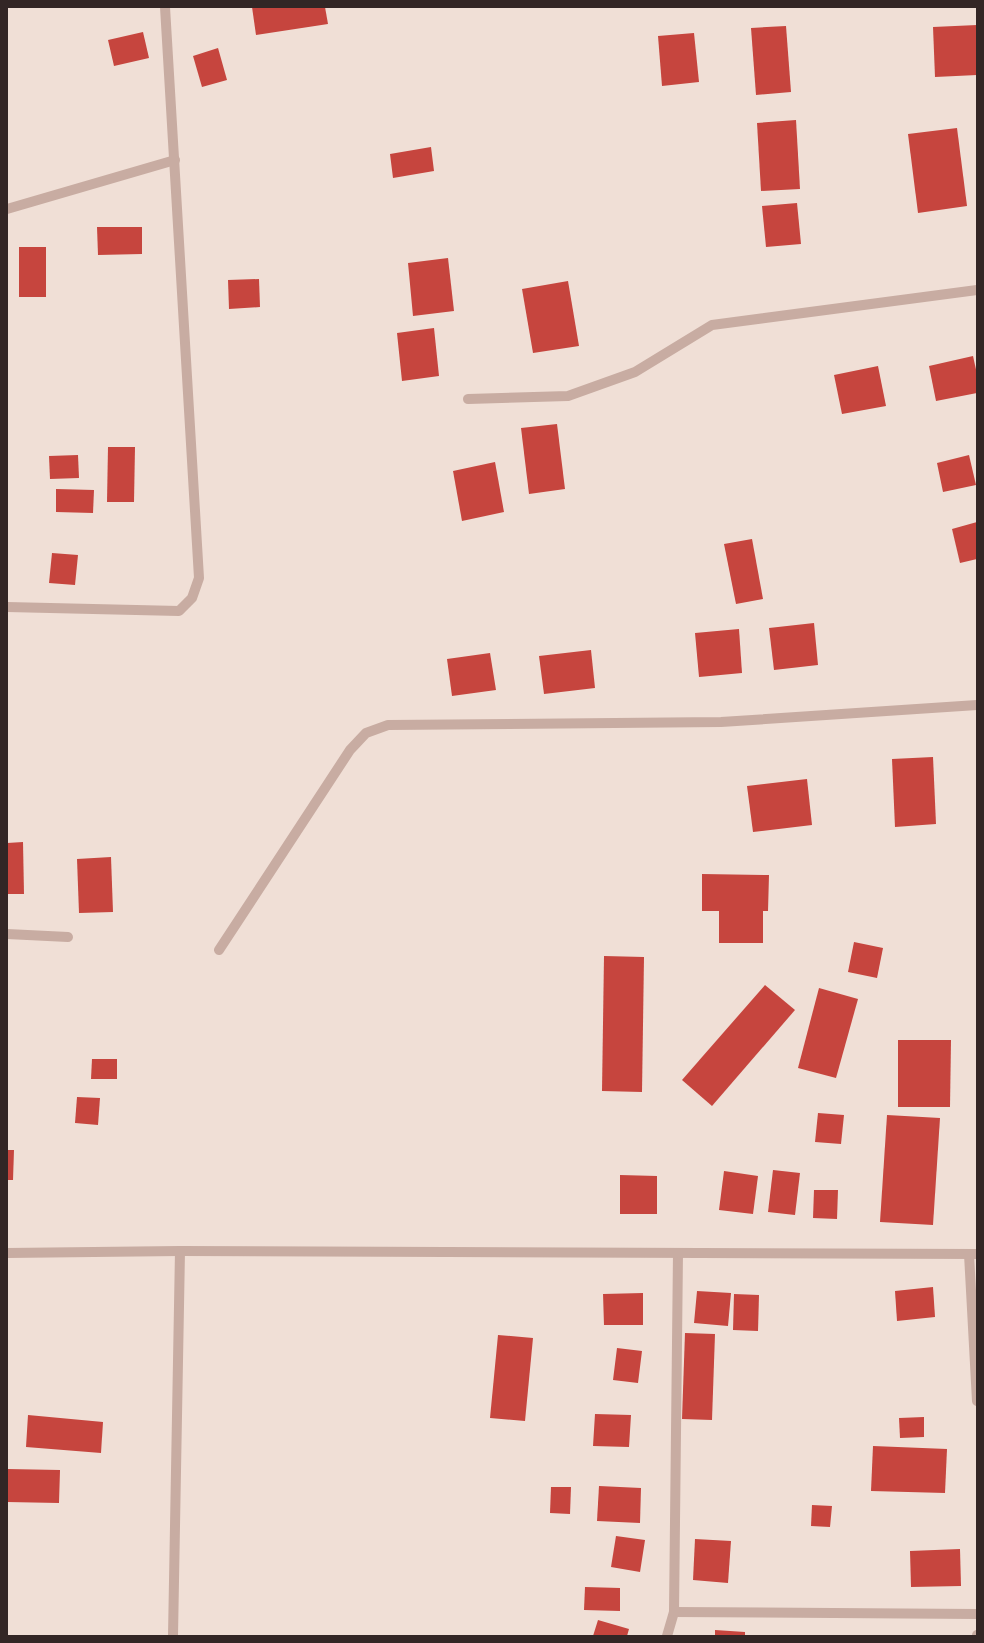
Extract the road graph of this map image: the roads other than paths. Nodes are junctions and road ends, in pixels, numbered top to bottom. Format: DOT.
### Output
graph roads {
  1 [pos="165,7"];
  2 [pos="175,160"];
  3 [pos="7,209"];
  4 [pos="977,290"];
  5 [pos="468,399"];
  6 [pos="7,607"];
  7 [pos="977,704"];
  8 [pos="7,934"];
  9 [pos="68,937"];
  10 [pos="219,950"];
  11 [pos="180,1251"];
  12 [pos="7,1253"];
  13 [pos="678,1253"];
  14 [pos="973,1254"];
  15 [pos="977,1401"];
  16 [pos="674,1612"];
  17 [pos="977,1614"];
  18 [pos="173,1636"];
  19 [pos="667,1636"];
  1 -- 2 [label="street"];
  2 -- 3 [label="street"];
  2 -- 6 [label="street"];
  4 -- 5 [label="street"];
  7 -- 10 [label="street"];
  8 -- 9 [label="street"];
  11 -- 12 [label="street"];
  11 -- 13 [label="street"];
  11 -- 18 [label="street"];
  13 -- 14 [label="street"];
  13 -- 16 [label="street"];
  14 -- 15 [label="street"];
  16 -- 17 [label="street"];
  16 -- 19 [label="street"];
}
